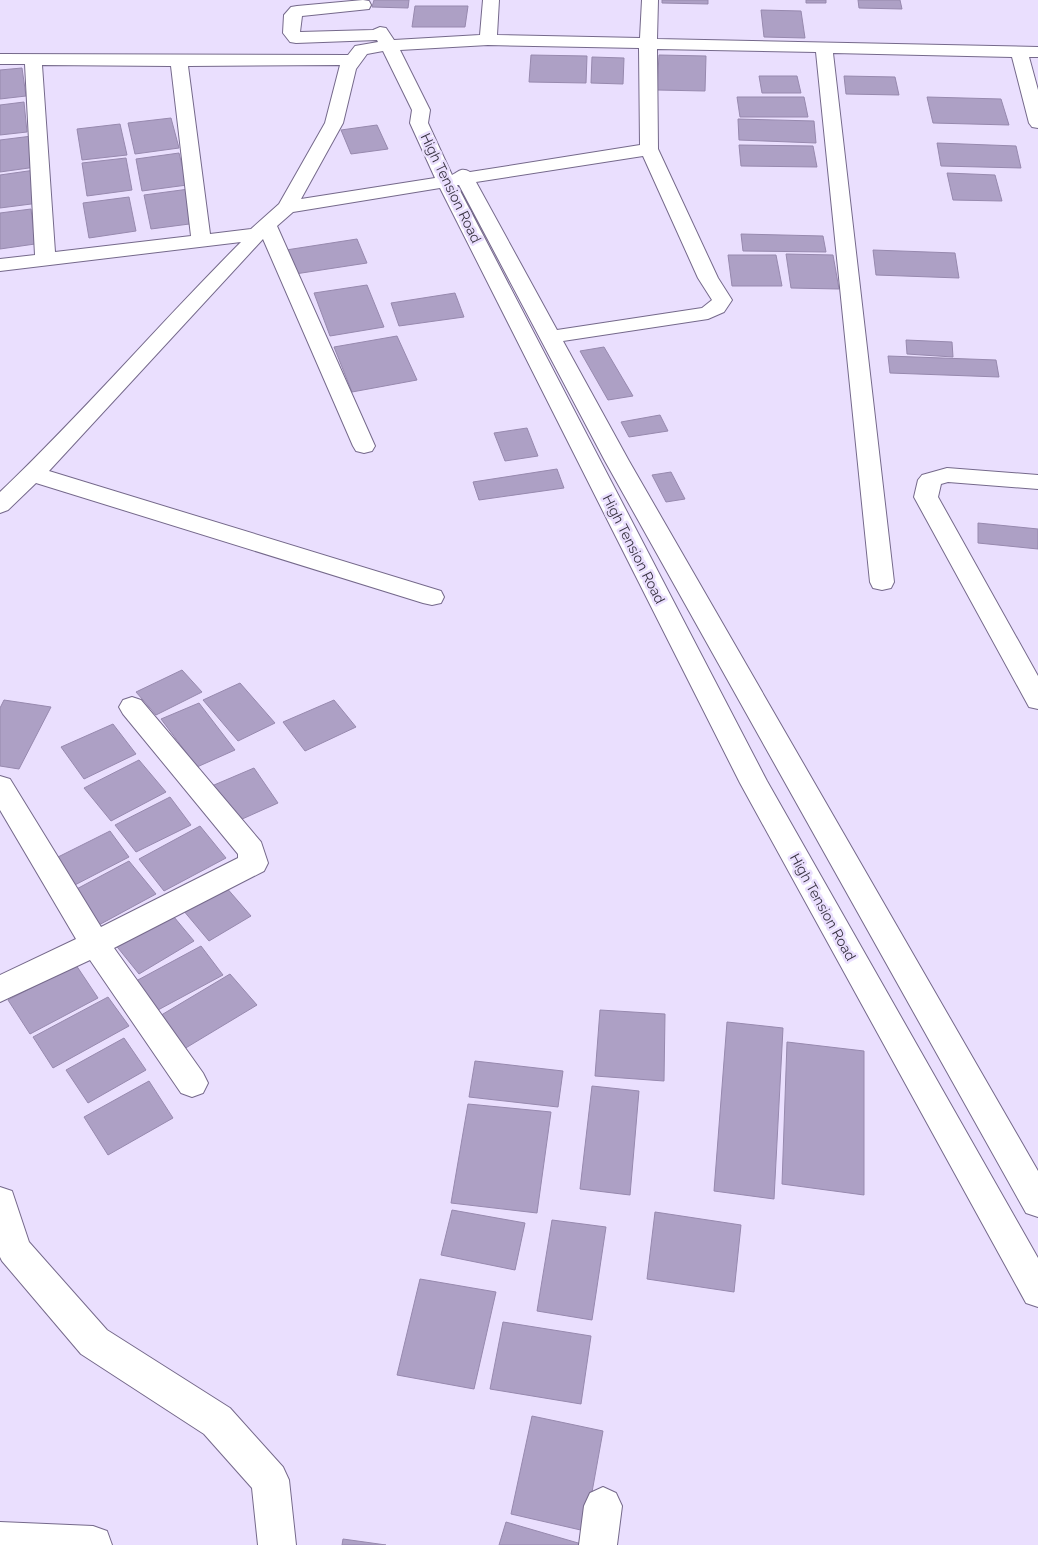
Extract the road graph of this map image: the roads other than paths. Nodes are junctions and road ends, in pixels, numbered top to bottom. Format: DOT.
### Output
graph roads {
  1 [pos="491,0"];
  2 [pos="650,0"];
  3 [pos="361,3"];
  4 [pos="386,40"];
  5 [pos="488,40"];
  6 [pos="648,44"];
  7 [pos="824,48"];
  8 [pos="1019,52"];
  9 [pos="1038,52"];
  10 [pos="0,59"];
  11 [pos="33,59"];
  12 [pos="352,60"];
  13 [pos="180,61"];
  14 [pos="1038,123"];
  15 [pos="649,149"];
  16 [pos="456,180"];
  17 [pos="287,207"];
  18 [pos="262,229"];
  19 [pos="202,240"];
  20 [pos="45,259"];
  21 [pos="0,264"];
  22 [pos="551,337"];
  23 [pos="364,446"];
  24 [pos="32,474"];
  25 [pos="1038,482"];
  26 [pos="0,505"];
  27 [pos="882,582"];
  28 [pos="432,597"];
  29 [pos="1038,700"];
  30 [pos="132,707"];
  31 [pos="0,786"];
  32 [pos="96,944"];
  33 [pos="0,989"];
  34 [pos="192,1083"];
  35 [pos="0,1202"];
  36 [pos="1038,1202"];
  37 [pos="7,1250"];
  38 [pos="1038,1291"];
  39 [pos="602,1506"];
  40 [pos="0,1541"];
  41 [pos="93,1545"];
  42 [pos="277,1545"];
  43 [pos="598,1545"];
  1 -- 5 [label="street"];
  2 -- 6 [label="street"];
  3 -- 4 [label="street, High Tension Road"];
  3 -- 4 [label="street"];
  4 -- 5 [label="street"];
  4 -- 12 [label="street"];
  4 -- 16 [label="street, High Tension Road"];
  5 -- 6 [label="street"];
  6 -- 7 [label="street"];
  6 -- 15 [label="street"];
  7 -- 8 [label="street"];
  7 -- 27 [label="street"];
  8 -- 9 [label="street"];
  8 -- 14 [label="street"];
  10 -- 11 [label="street"];
  11 -- 13 [label="street"];
  11 -- 20 [label="street"];
  12 -- 13 [label="street"];
  12 -- 17 [label="street"];
  13 -- 19 [label="street"];
  15 -- 16 [label="street"];
  15 -- 22 [label="street"];
  16 -- 17 [label="street"];
  16 -- 22 [label="street, High Tension Road"];
  16 -- 38 [label="street, High Tension Road"];
  17 -- 18 [label="street"];
  18 -- 19 [label="street"];
  18 -- 23 [label="street"];
  18 -- 24 [label="street"];
  19 -- 20 [label="street"];
  20 -- 21 [label="street"];
  22 -- 36 [label="street, High Tension Road"];
  24 -- 26 [label="street"];
  24 -- 28 [label="street"];
  25 -- 29 [label="street"];
  30 -- 32 [label="street"];
  31 -- 32 [label="street"];
  32 -- 33 [label="street"];
  32 -- 34 [label="street"];
  35 -- 37 [label="street"];
  37 -- 42 [label="street"];
  39 -- 43 [label="street"];
  40 -- 41 [label="street"];
}
